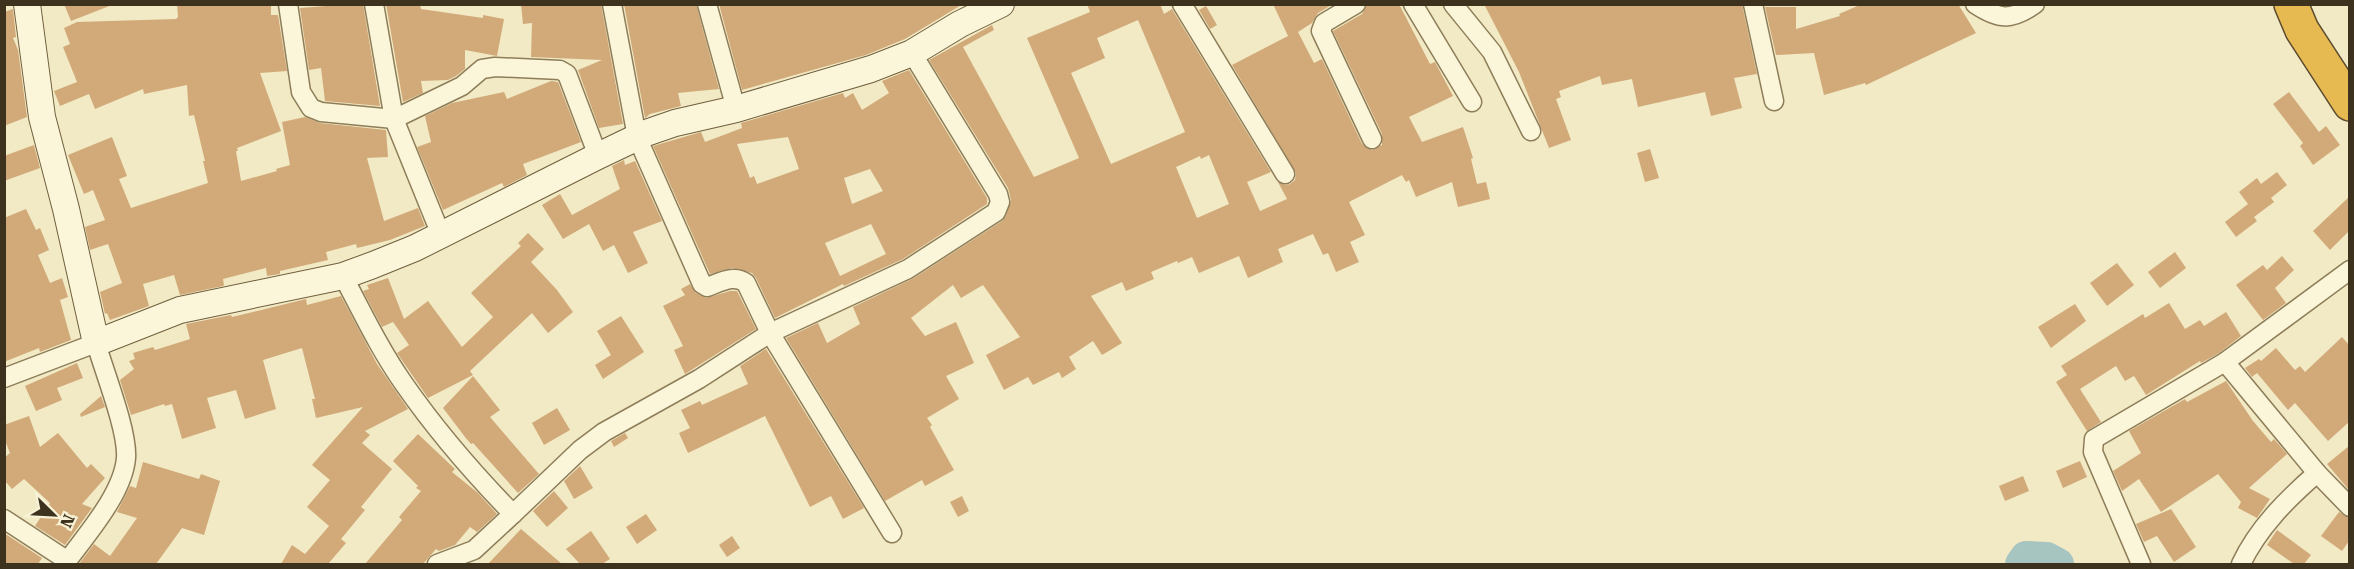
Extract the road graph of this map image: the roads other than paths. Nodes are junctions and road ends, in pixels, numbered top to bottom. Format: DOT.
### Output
graph roads {
  1 [pos="27,4"];
  2 [pos="288,4"];
  3 [pos="374,4"];
  4 [pos="612,4"];
  5 [pos="707,4"];
  6 [pos="1182,4"];
  7 [pos="1356,4"];
  8 [pos="1413,4"];
  9 [pos="1453,4"];
  10 [pos="1753,4"];
  11 [pos="1975,4"];
  12 [pos="2035,4"];
  13 [pos="2291,4"];
  14 [pos="987,8"];
  15 [pos="912,53"];
  16 [pos="1774,101"];
  17 [pos="1472,102"];
  18 [pos="2349,104"];
  19 [pos="736,109"];
  20 [pos="394,119"];
  21 [pos="1531,131"];
  22 [pos="637,137"];
  23 [pos="1372,139"];
  24 [pos="597,156"];
  25 [pos="1285,174"];
  26 [pos="441,235"];
  27 [pos="2349,270"];
  28 [pos="343,276"];
  29 [pos="770,333"];
  30 [pos="96,343"];
  31 [pos="2225,362"];
  32 [pos="4,378"];
  33 [pos="2317,473"];
  34 [pos="2346,499"];
  35 [pos="513,514"];
  36 [pos="4,519"];
  37 [pos="892,533"];
  38 [pos="66,562"];
  39 [pos="437,564"];
  40 [pos="2141,564"];
  41 [pos="2241,564"];
  1 -- 30 [label="street"];
  2 -- 20 [label="street"];
  3 -- 20 [label="street"];
  4 -- 22 [label="street"];
  5 -- 19 [label="street"];
  6 -- 25 [label="street"];
  7 -- 23 [label="street"];
  8 -- 17 [label="street"];
  9 -- 21 [label="street"];
  10 -- 16 [label="street"];
  11 -- 12 [label="street"];
  13 -- 18 [label="highway"];
  14 -- 15 [label="street"];
  15 -- 19 [label="street"];
  15 -- 29 [label="street"];
  19 -- 22 [label="street"];
  20 -- 24 [label="street"];
  20 -- 26 [label="street"];
  22 -- 24 [label="street"];
  22 -- 29 [label="street"];
  24 -- 26 [label="street"];
  26 -- 28 [label="street"];
  27 -- 31 [label="street"];
  28 -- 30 [label="street"];
  28 -- 35 [label="street"];
  29 -- 35 [label="street"];
  29 -- 37 [label="street"];
  30 -- 32 [label="street"];
  30 -- 38 [label="street"];
  31 -- 33 [label="street"];
  31 -- 40 [label="street"];
  33 -- 34 [label="street"];
  33 -- 41 [label="street"];
  35 -- 39 [label="street"];
  36 -- 38 [label="street"];
}
